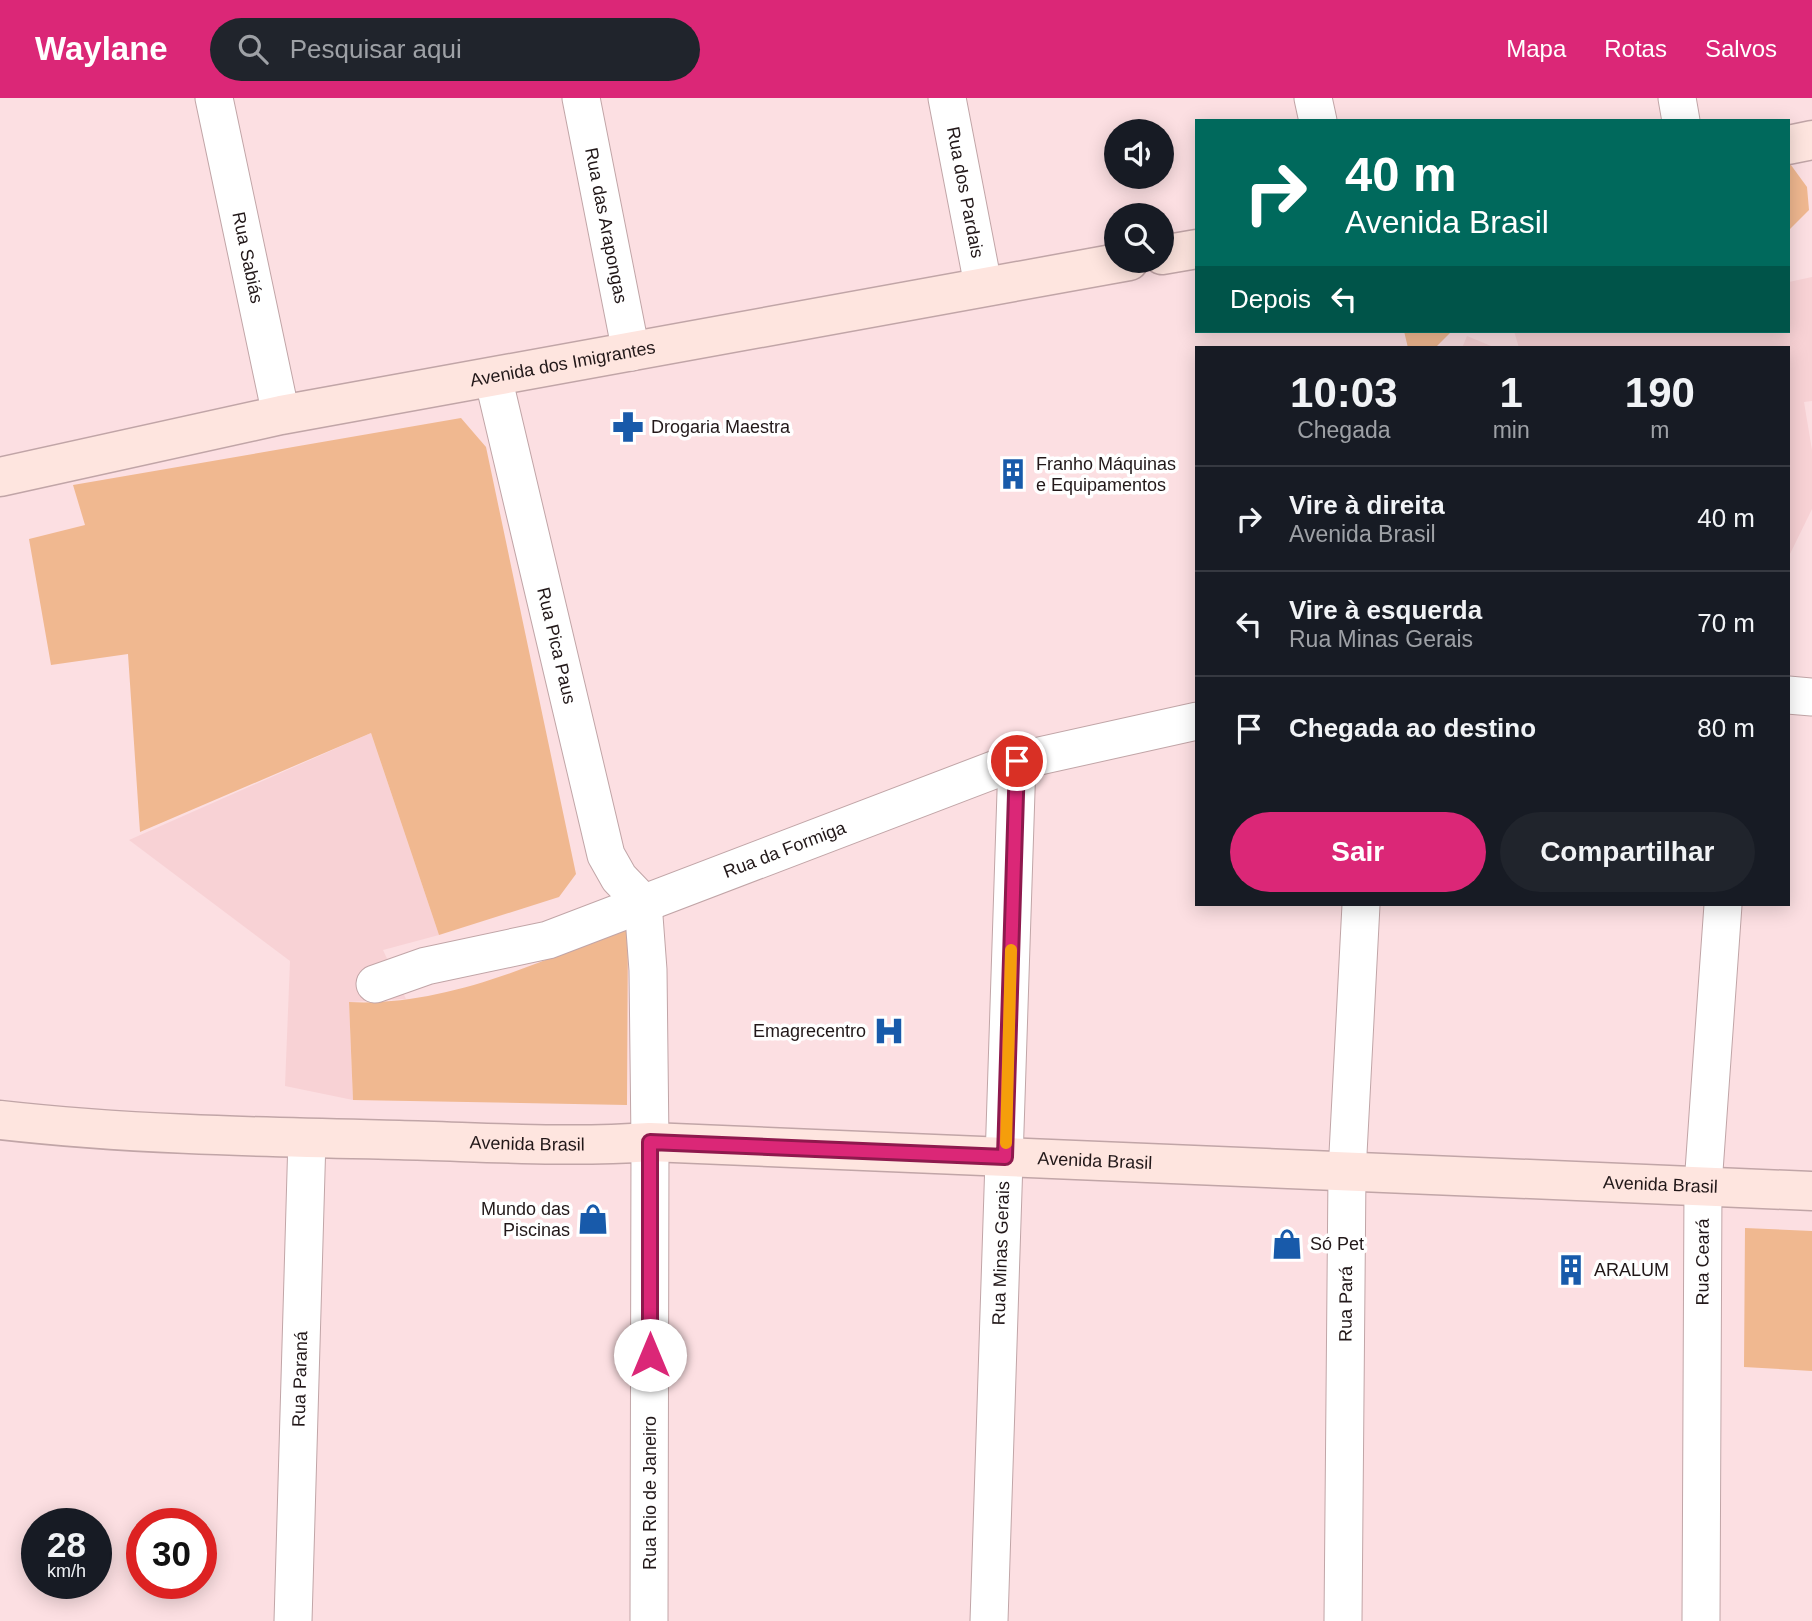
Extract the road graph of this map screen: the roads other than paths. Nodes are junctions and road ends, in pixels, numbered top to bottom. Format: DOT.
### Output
graph roads {
  1 [pos="214,98"];
  2 [pos="580,98"];
  3 [pos="947,98"];
  4 [pos="1313,98"];
  5 [pos="1677,98"];
  6 [pos="1318,119"];
  7 [pos="1681,119"];
  8 [pos="1812,141"];
  9 [pos="1790,145"];
  10 [pos="1195,249"];
  11 [pos="1174,253"];
  12 [pos="1104,265"];
  13 [pos="983,285"];
  14 [pos="631,352"];
  15 [pos="494,377"];
  16 [pos="281,415"];
  17 [pos="0,477"];
  18 [pos="1790,695"];
  19 [pos="1812,697"];
  20 [pos="1195,721"];
  21 [pos="1017,761"];
  22 [pos="643,903"];
  23 [pos="1361,906"];
  24 [pos="1723,906"];
  25 [pos="375,984"];
  26 [pos="0,1120"];
  27 [pos="307,1138"];
  28 [pos="650,1142"];
  29 [pos="1005,1157"];
  30 [pos="1347,1172"];
  31 [pos="1703,1185"];
  32 [pos="1812,1191"];
  33 [pos="293,1621"];
  34 [pos="649,1621"];
  35 [pos="989,1621"];
  36 [pos="1343,1621"];
  37 [pos="1701,1621"];
  1 -- 16 [label="street, Rua Sabiás"];
  2 -- 14 [label="street, Rua das Arapongas"];
  3 -- 13 [label="street, Rua dos Pardais"];
  4 -- 6 [label="street"];
  5 -- 7 [label="street"];
  8 -- 9 [label="street"];
  10 -- 11 [label="street"];
  12 -- 13 [label="street, Avenida dos Imigrantes"];
  13 -- 14 [label="street, Avenida dos Imigrantes"];
  14 -- 15 [label="street, Avenida dos Imigrantes"];
  15 -- 16 [label="street, Avenida dos Imigrantes"];
  15 -- 22 [label="street, Rua Pica Paus"];
  16 -- 17 [label="street, Avenida dos Imigrantes"];
  18 -- 19 [label="street"];
  20 -- 21 [label="street, Rua da Formiga"];
  21 -- 22 [label="street, Rua da Formiga"];
  21 -- 29 [label="street, Rua Minas Gerais"];
  22 -- 25 [label="street, Rua da Formiga"];
  22 -- 28 [label="street, Rua Rio de Janeiro"];
  23 -- 30 [label="street, Rua Pará"];
  24 -- 31 [label="street, Rua Ceará"];
  26 -- 27 [label="street, Avenida Brasil"];
  27 -- 28 [label="street, Avenida Brasil"];
  27 -- 33 [label="street, Rua Paraná"];
  28 -- 29 [label="street, Avenida Brasil"];
  28 -- 34 [label="street, Rua Rio de Janeiro"];
  29 -- 30 [label="street, Avenida Brasil"];
  29 -- 35 [label="street, Rua Minas Gerais"];
  30 -- 31 [label="street, Avenida Brasil"];
  30 -- 36 [label="street, Rua Pará"];
  31 -- 32 [label="street, Avenida Brasil"];
  31 -- 37 [label="street, Rua Ceará"];
}
